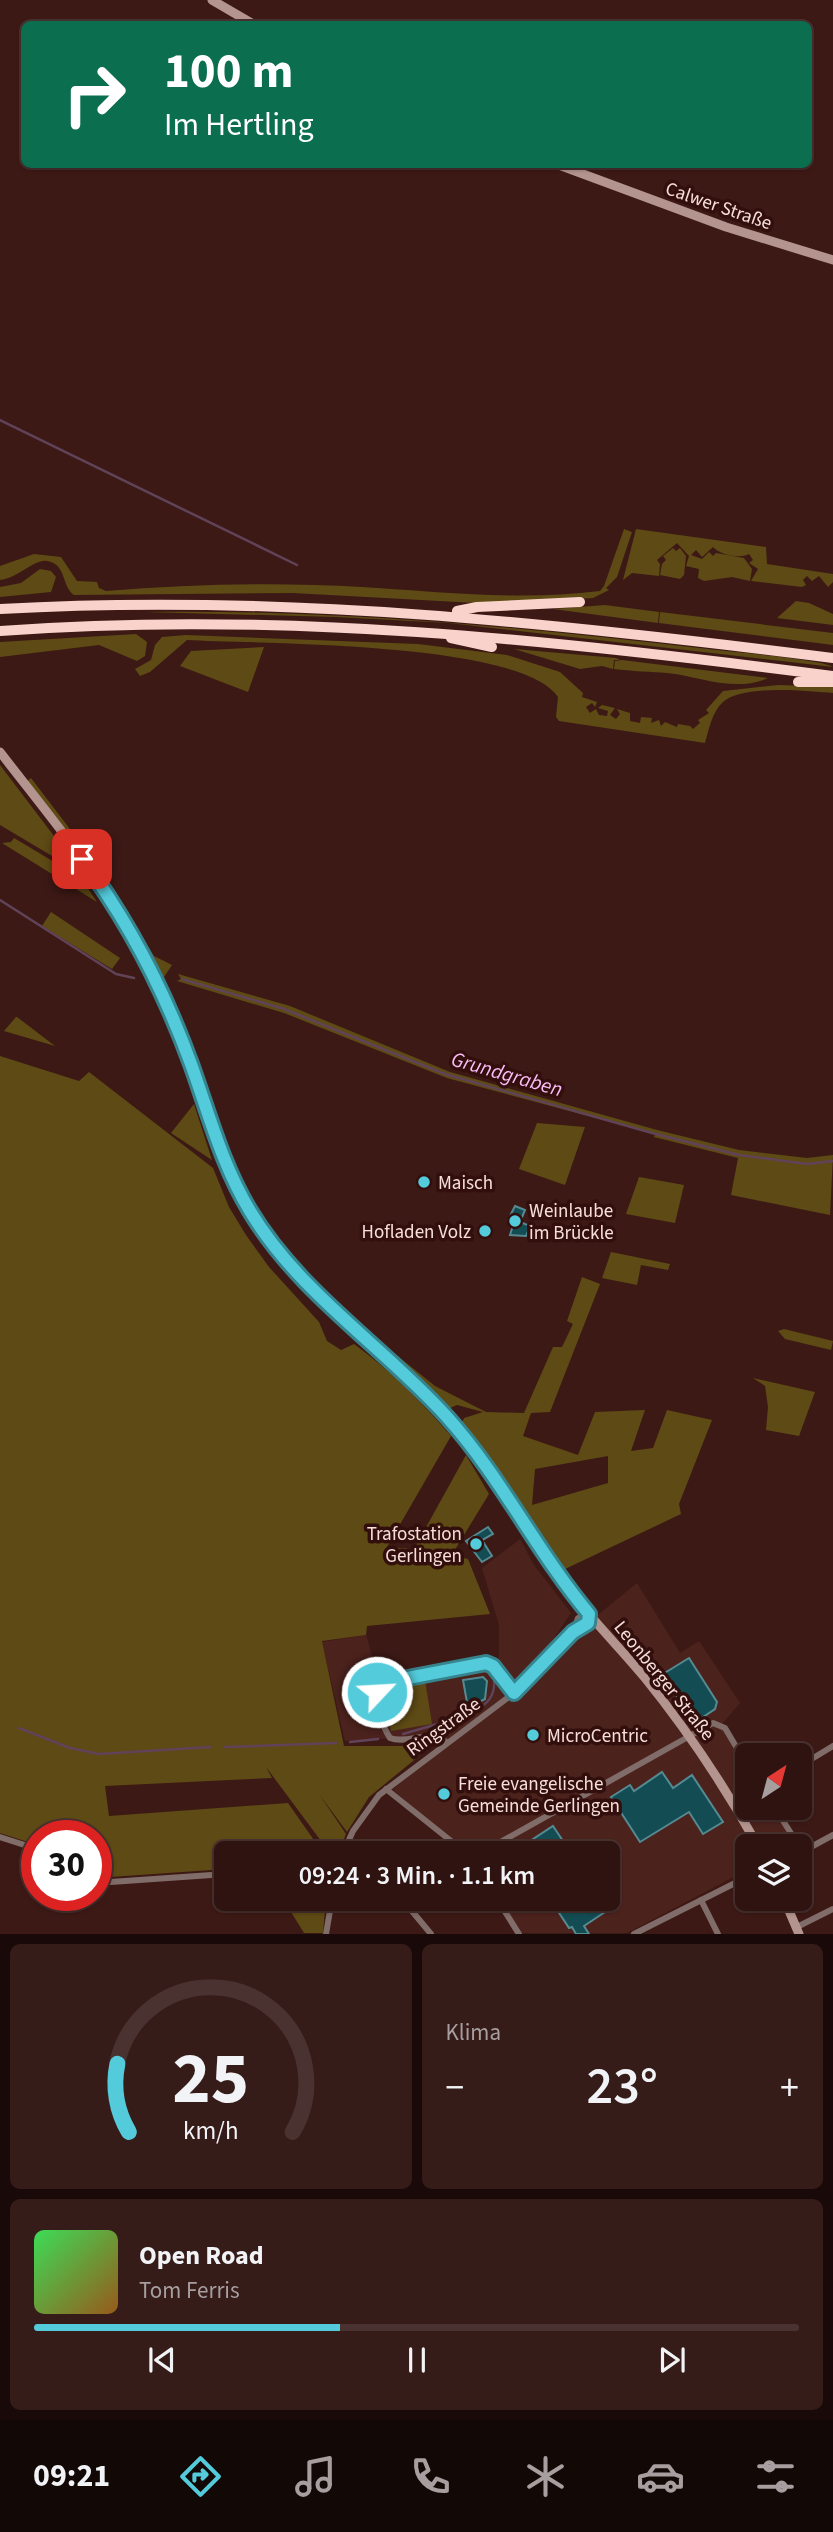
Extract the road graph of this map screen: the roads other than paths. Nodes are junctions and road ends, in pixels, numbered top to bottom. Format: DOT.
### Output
graph roads {
  1 [pos="212,0"];
  2 [pos="248,21"];
  3 [pos="567,168"];
  4 [pos="833,260"];
  5 [pos="580,602"];
  6 [pos="0,609"];
  7 [pos="444,614"];
  8 [pos="414,630"];
  9 [pos="0,631"];
  10 [pos="492,647"];
  11 [pos="833,658"];
  12 [pos="833,676"];
  13 [pos="798,682"];
  14 [pos="833,682"];
  15 [pos="0,751"];
  16 [pos="589,1614"];
  17 [pos="514,1693"];
  18 [pos="690,1738"];
  19 [pos="446,1742"];
  20 [pos="735,1745"];
  21 [pos="833,1746"];
  22 [pos="812,1759"];
  23 [pos="386,1789"];
  24 [pos="750,1834"];
  25 [pos="833,1835"];
  26 [pos="0,1837"];
  27 [pos="349,1841"];
  28 [pos="451,1841"];
  29 [pos="503,1841"];
  30 [pos="21,1844"];
  31 [pos="812,1845"];
  32 [pos="214,1875"];
  33 [pos="112,1882"];
  34 [pos="735,1883"];
  35 [pos="701,1900"];
  36 [pos="833,1909"];
  37 [pos="330,1911"];
  38 [pos="412,1911"];
  39 [pos="505,1911"];
  40 [pos="789,1911"];
  41 [pos="798,1930"];
  42 [pos="326,1934"];
  43 [pos="431,1934"];
  44 [pos="519,1934"];
  45 [pos="634,1934"];
  46 [pos="718,1934"];
  1 -- 2 [label="main road"];
  3 -- 4 [label="main road, Calwer Straße"];
  5 -- 7 [label="highway"];
  6 -- 7 [label="highway"];
  7 -- 11 [label="highway"];
  8 -- 9 [label="highway"];
  8 -- 10 [label="highway"];
  8 -- 12 [label="highway"];
  13 -- 14 [label="highway"];
  15 -- 16 [label="main road, Leonberger Straße"];
  16 -- 17 [label="street, Ringstraße"];
  16 -- 18 [label="main road, Leonberger Straße"];
  17 -- 19 [label="street, Ringstraße"];
  17 -- 19 [label="street"];
  18 -- 20 [label="street"];
  18 -- 24 [label="main road, Leonberger Straße"];
  18 -- 29 [label="street"];
  19 -- 23 [label="street, Ringstraße"];
  21 -- 22 [label="street"];
  23 -- 27 [label="street, Ringstraße"];
  23 -- 28 [label="street"];
  25 -- 31 [label="street"];
  26 -- 30 [label="street"];
  32 -- 33 [label="street"];
  34 -- 35 [label="street"];
  35 -- 45 [label="street"];
  35 -- 46 [label="street"];
  36 -- 41 [label="street"];
  37 -- 42 [label="street"];
  38 -- 43 [label="street"];
  39 -- 44 [label="street"];
  40 -- 41 [label="main road"];
}
